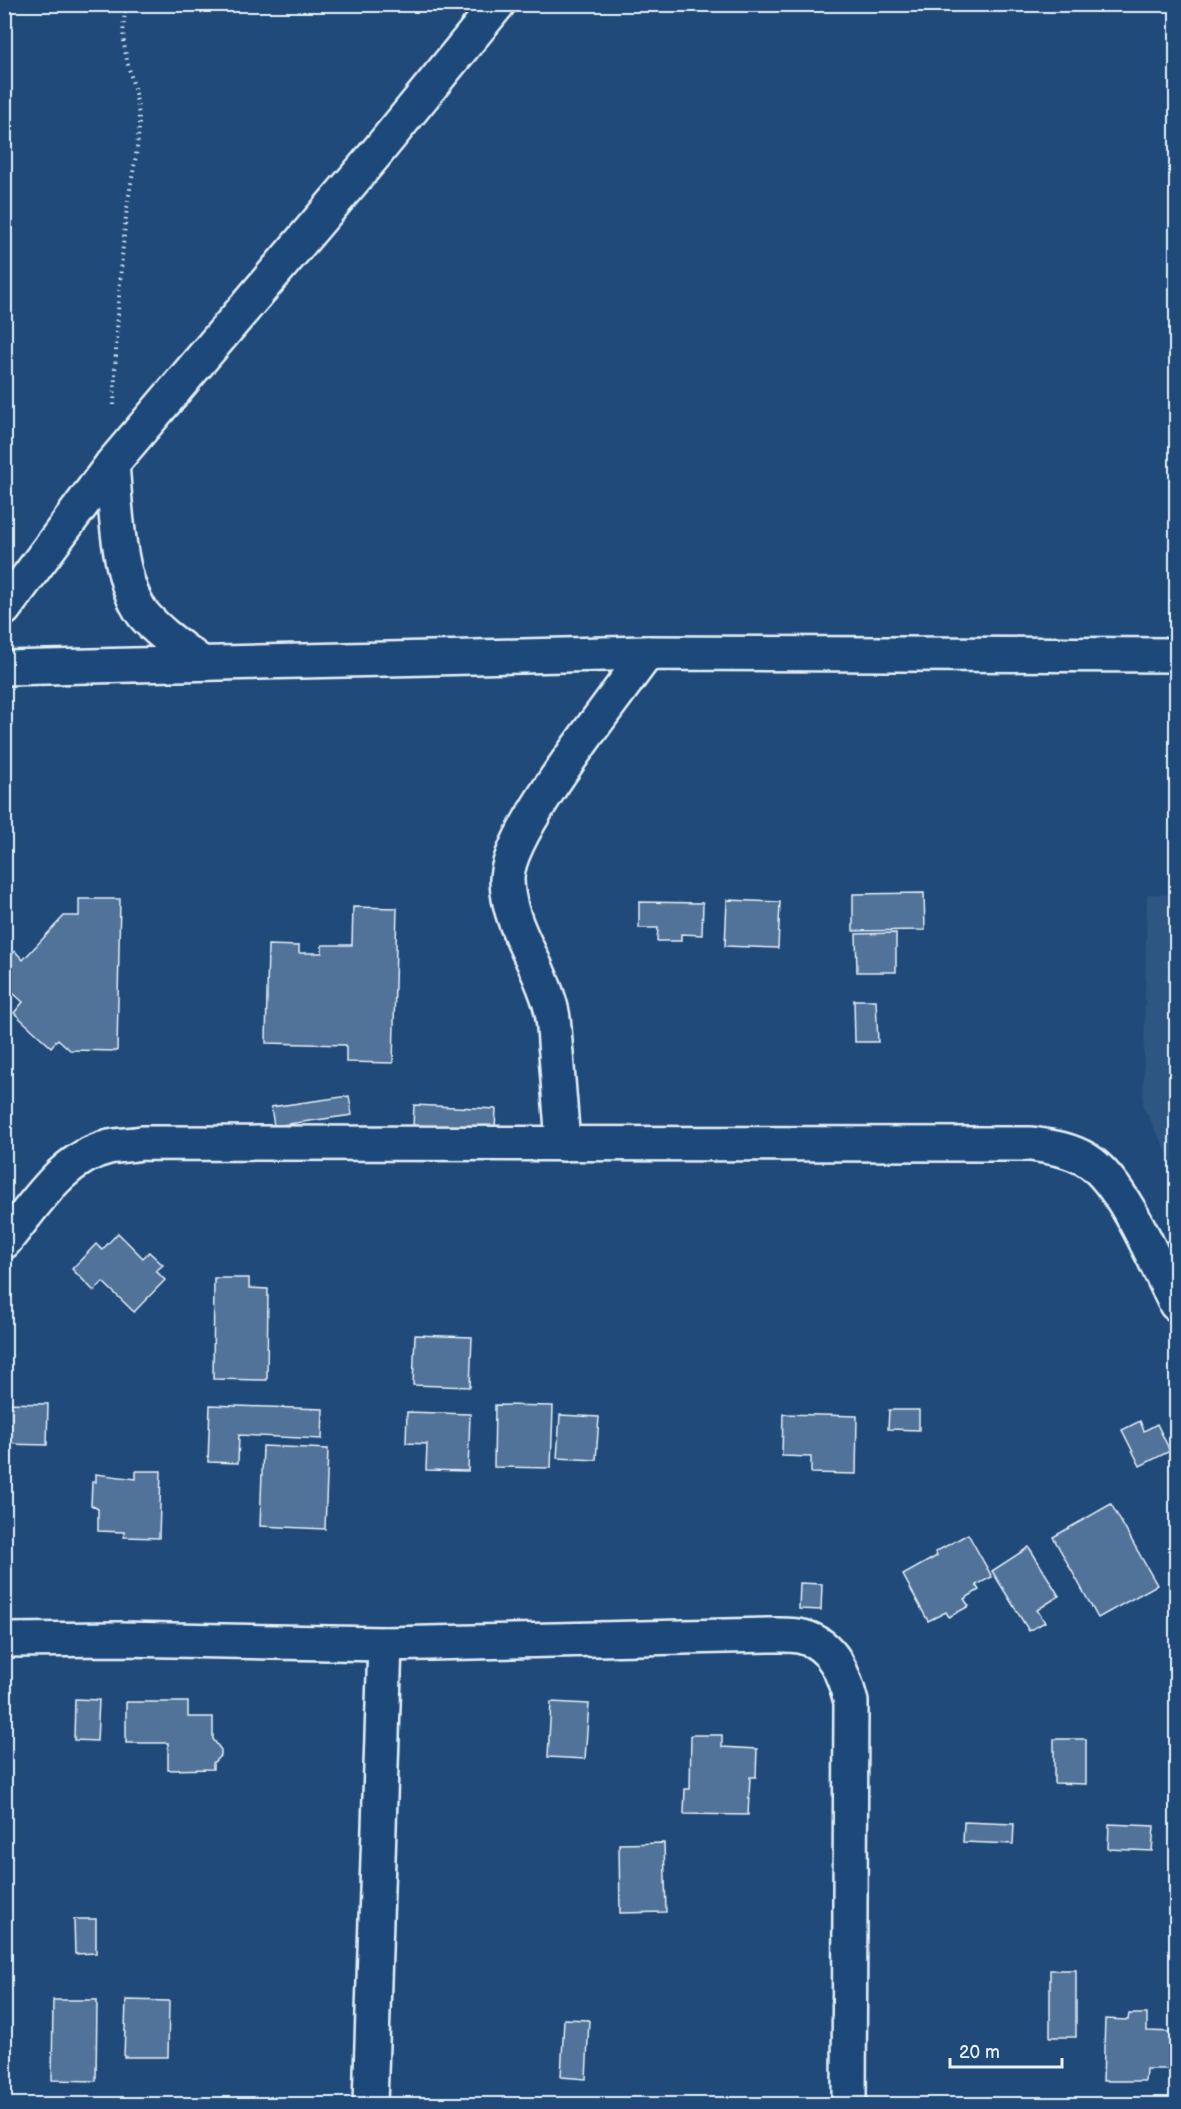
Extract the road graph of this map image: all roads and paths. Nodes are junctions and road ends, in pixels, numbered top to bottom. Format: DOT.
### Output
graph roads {
  1 [pos="127,4"];
  2 [pos="498,4"];
  3 [pos="113,407"];
  4 [pos="112,464"];
  5 [pos="4,609"];
  6 [pos="647,653"];
  7 [pos="1176,655"];
  8 [pos="200,662"];
  9 [pos="4,668"];
  10 [pos="563,1144"];
  11 [pos="4,1242"];
  12 [pos="1176,1304"];
  13 [pos="4,1640"];
  14 [pos="386,1644"];
  15 [pos="370,2104"];
  16 [pos="849,2104"];
  1 -- 3 [label="path"];
  2 -- 4 [label="street"];
  4 -- 5 [label="street"];
  4 -- 8 [label="street"];
  6 -- 7 [label="street"];
  6 -- 8 [label="street"];
  6 -- 10 [label="street"];
  8 -- 9 [label="street"];
  10 -- 11 [label="street"];
  10 -- 12 [label="street"];
  13 -- 14 [label="street"];
  14 -- 15 [label="street"];
  14 -- 16 [label="street"];
}
